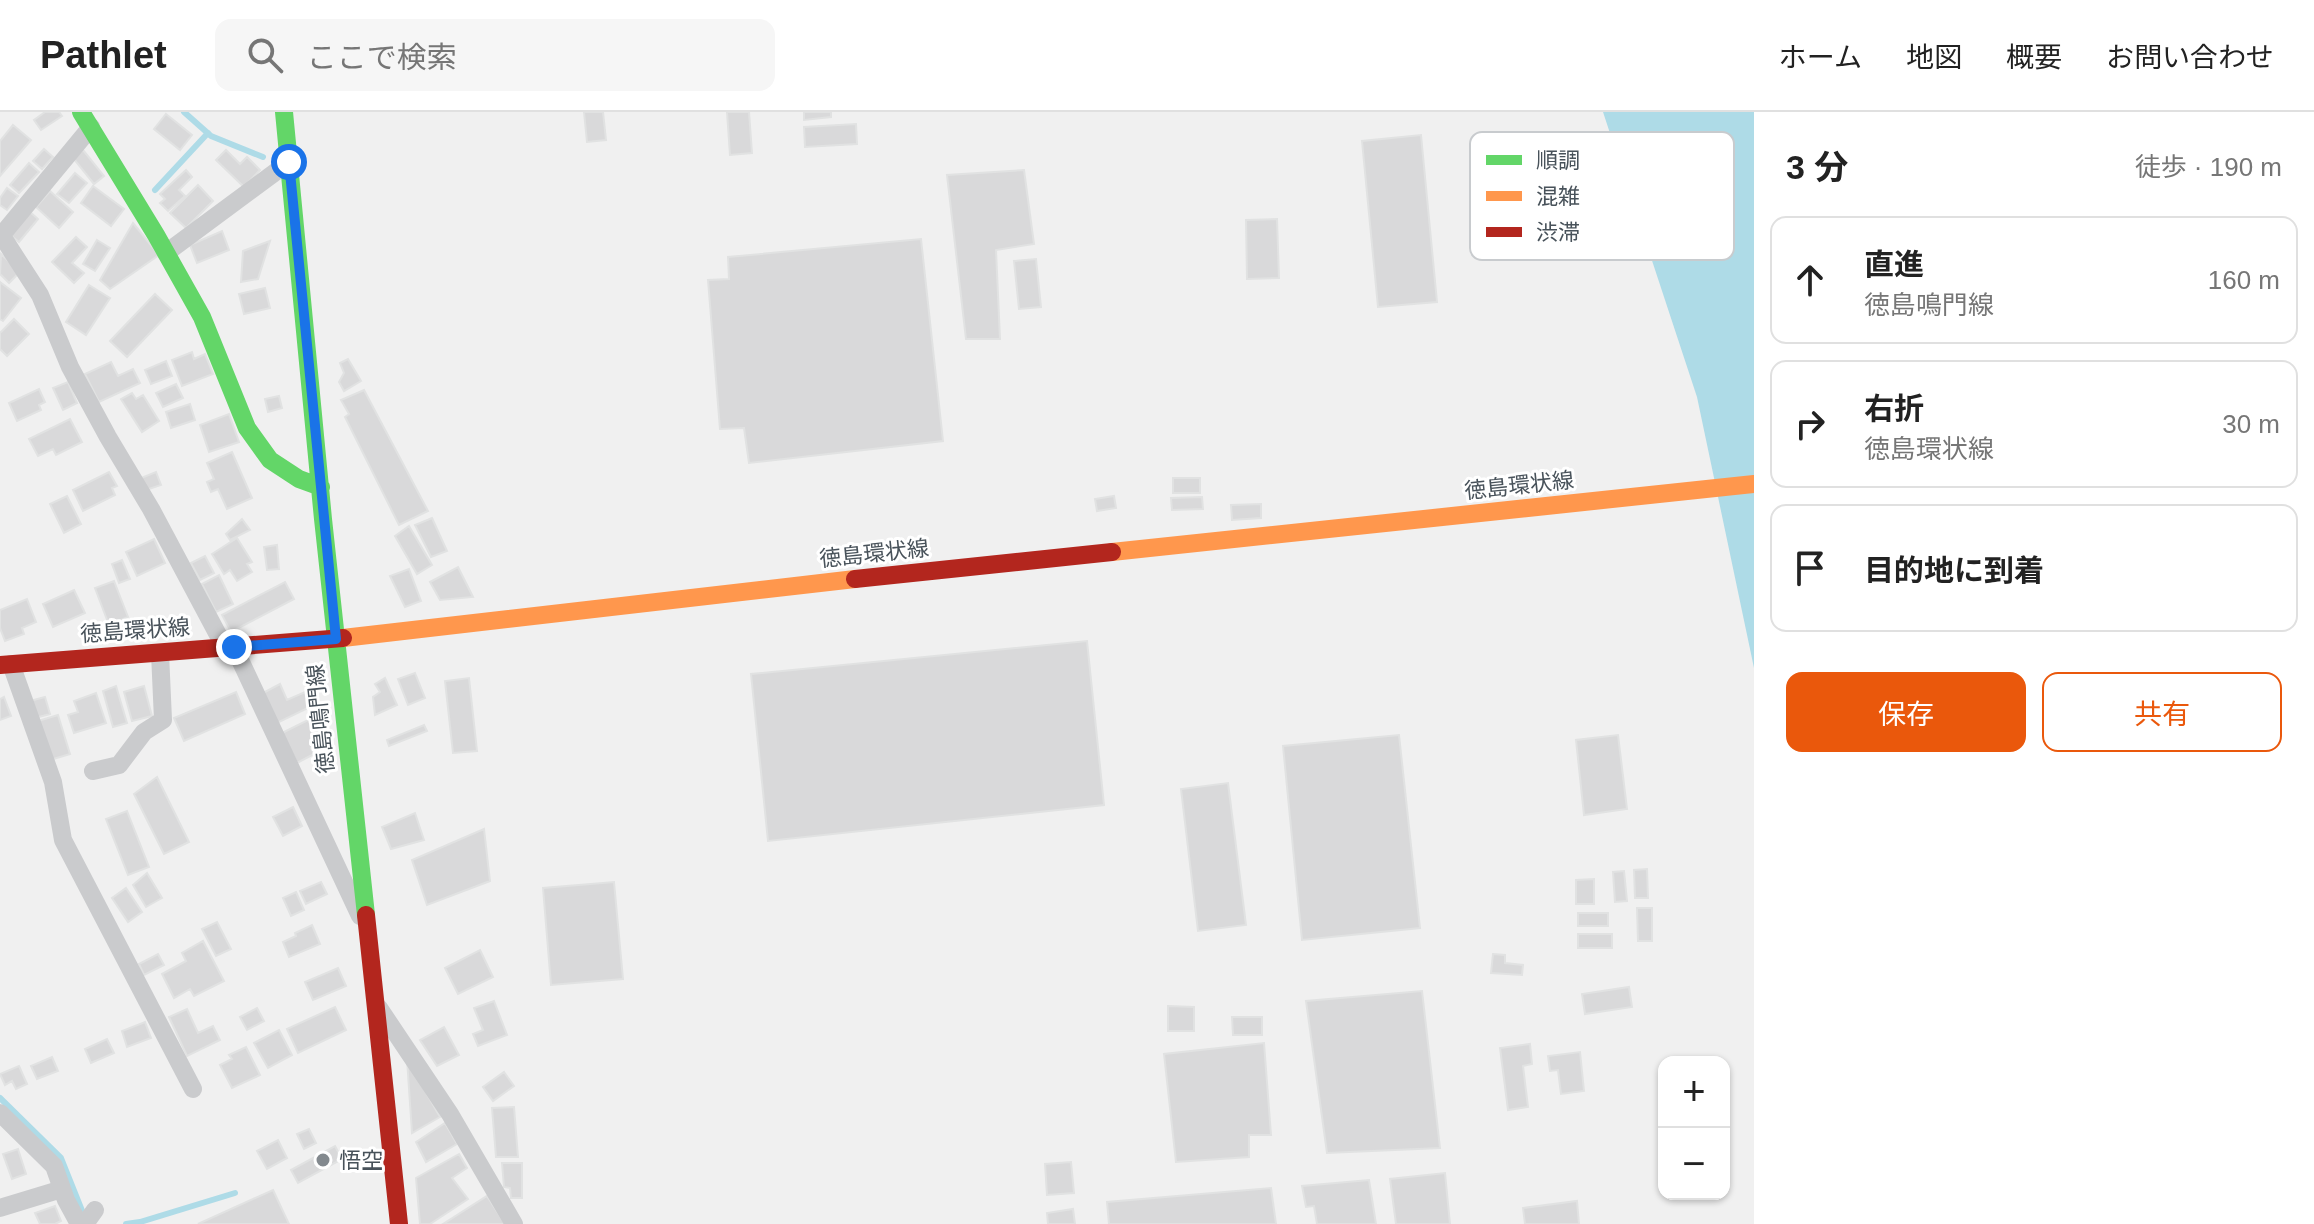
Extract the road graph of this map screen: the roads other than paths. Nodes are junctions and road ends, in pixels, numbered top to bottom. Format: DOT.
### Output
graph roads {
  1 [pos="284,112"];
  2 [pos="89,119"];
  3 [pos="289,162"];
  4 [pos="0,235"];
  5 [pos="166,253"];
  6 [pos="1754,484"];
  7 [pos="321,487"];
  8 [pos="336,639"];
  9 [pos="230,647"];
  10 [pos="160,653"];
  11 [pos="5,665"];
  12 [pos="93,771"];
  13 [pos="367,932"];
  14 [pos="375,1003"];
  15 [pos="193,1089"];
  16 [pos="0,1113"];
  17 [pos="62,1189"];
  18 [pos="0,1208"];
  19 [pos="86,1219"];
  20 [pos="399,1224"];
  21 [pos="514,1224"];
  1 -- 3 [label="main road, 徳島鳴門線"];
  2 -- 4 [label="street"];
  2 -- 5 [label="main road"];
  3 -- 5 [label="street"];
  3 -- 7 [label="main road, 徳島鳴門線"];
  4 -- 9 [label="street"];
  5 -- 7 [label="main road"];
  6 -- 8 [label="main road, 徳島環状線"];
  7 -- 8 [label="main road, 徳島鳴門線"];
  8 -- 9 [label="main road, 徳島環状線"];
  8 -- 13 [label="main road, 徳島鳴門線"];
  9 -- 10 [label="main road, 徳島環状線"];
  9 -- 13 [label="street"];
  10 -- 11 [label="main road, 徳島環状線"];
  10 -- 12 [label="street"];
  11 -- 15 [label="street"];
  13 -- 14 [label="main road, 徳島鳴門線"];
  14 -- 20 [label="main road, 徳島鳴門線"];
  14 -- 21 [label="street"];
  16 -- 17 [label="street"];
  17 -- 18 [label="street"];
  17 -- 19 [label="street"];
}
